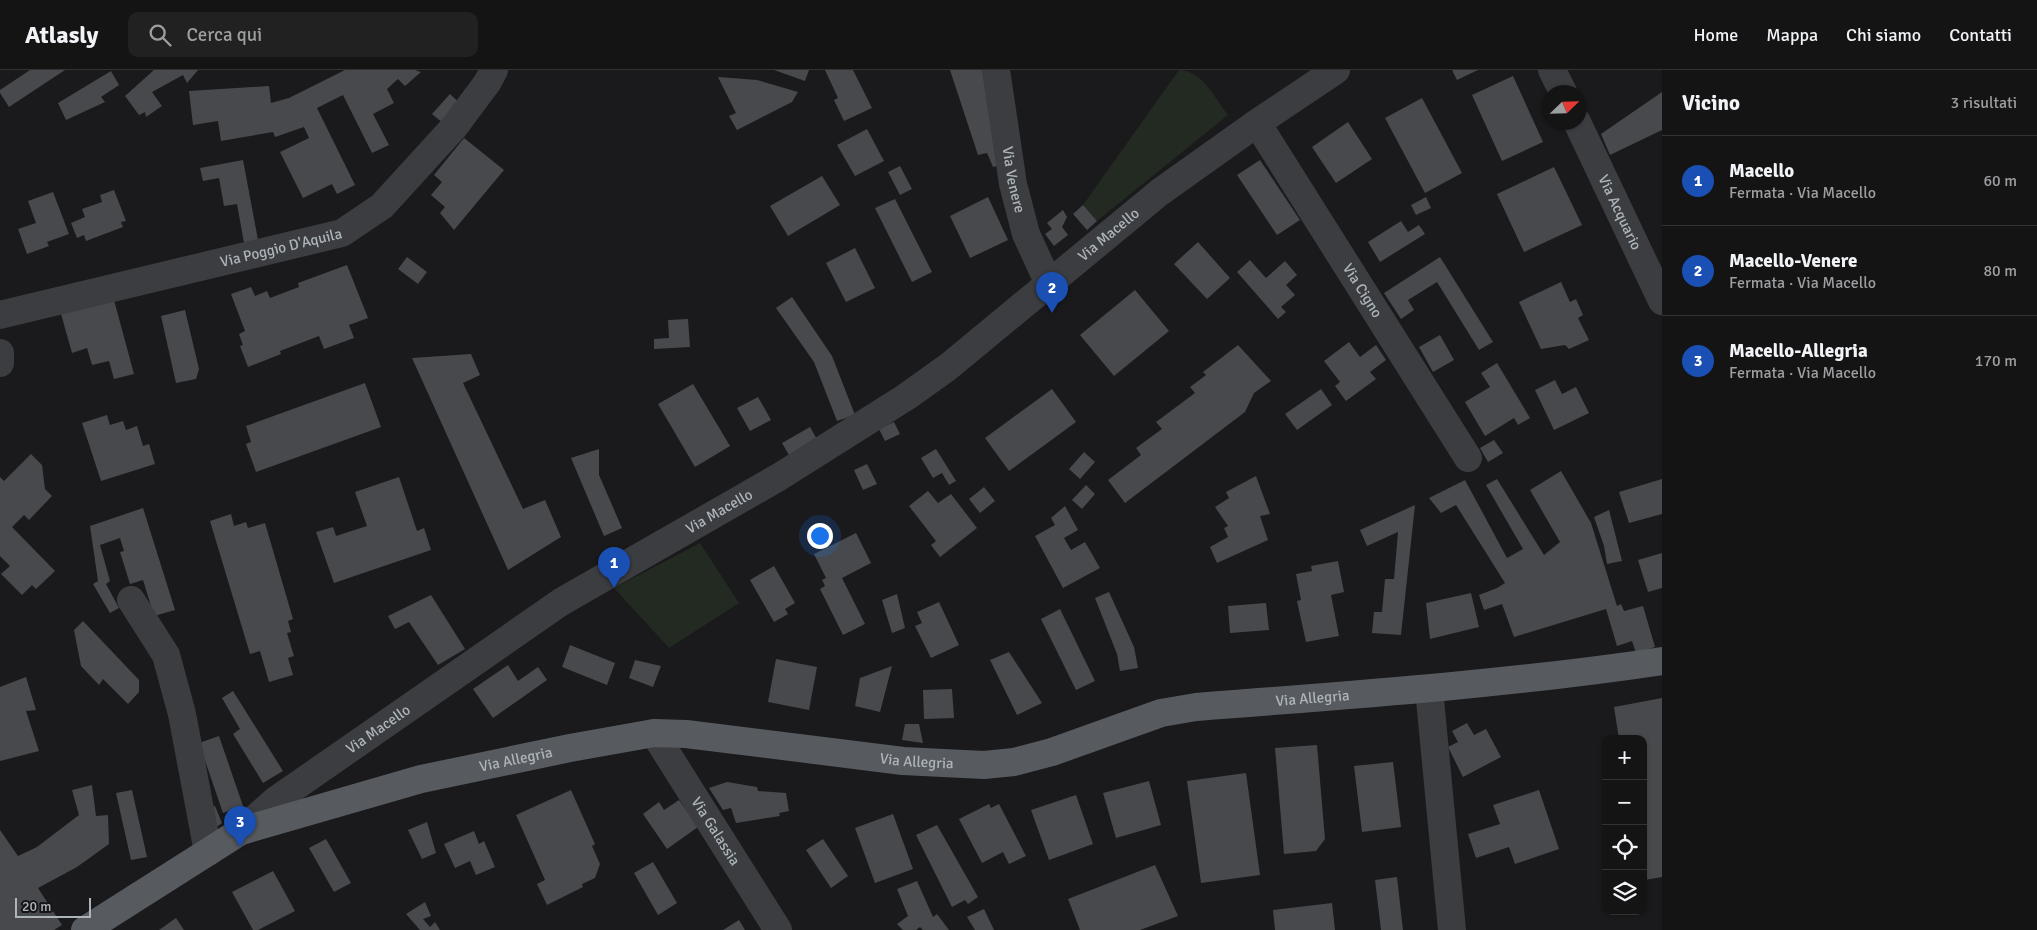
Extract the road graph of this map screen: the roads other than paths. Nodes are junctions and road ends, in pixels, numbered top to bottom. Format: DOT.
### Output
graph roads {
  1 [pos="494,70"];
  2 [pos="996,70"];
  3 [pos="1336,70"];
  4 [pos="1552,70"];
  5 [pos="1559,85"];
  6 [pos="1257,123"];
  7 [pos="1581,130"];
  8 [pos="1050,284"];
  9 [pos="1662,301"];
  10 [pos="0,315"];
  11 [pos="0,353"];
  12 [pos="0,363"];
  13 [pos="1468,458"];
  14 [pos="131,600"];
  15 [pos="1662,661"];
  16 [pos="1429,689"];
  17 [pos="654,733"];
  18 [pos="241,830"];
  19 [pos="208,852"];
  20 [pos="85,930"];
  21 [pos="778,930"];
  22 [pos="1452,930"];
  1 -- 10 [label="street, Via Poggio D'Aquila"];
  2 -- 8 [label="street, Via Venere"];
  3 -- 6 [label="street, Via Macello"];
  4 -- 5 [label="street"];
  6 -- 8 [label="street, Via Macello"];
  6 -- 13 [label="street, Via Cigno"];
  7 -- 9 [label="street, Via Acquario"];
  8 -- 18 [label="street, Via Macello"];
  11 -- 12 [label="street"];
  14 -- 19 [label="street"];
  15 -- 16 [label="main road, Via Allegria"];
  16 -- 17 [label="main road, Via Allegria"];
  16 -- 22 [label="street"];
  17 -- 18 [label="main road, Via Allegria"];
  17 -- 21 [label="street, Via Galassia"];
  18 -- 19 [label="main road, Via Macello"];
  19 -- 20 [label="main road, Via Macello"];
}
